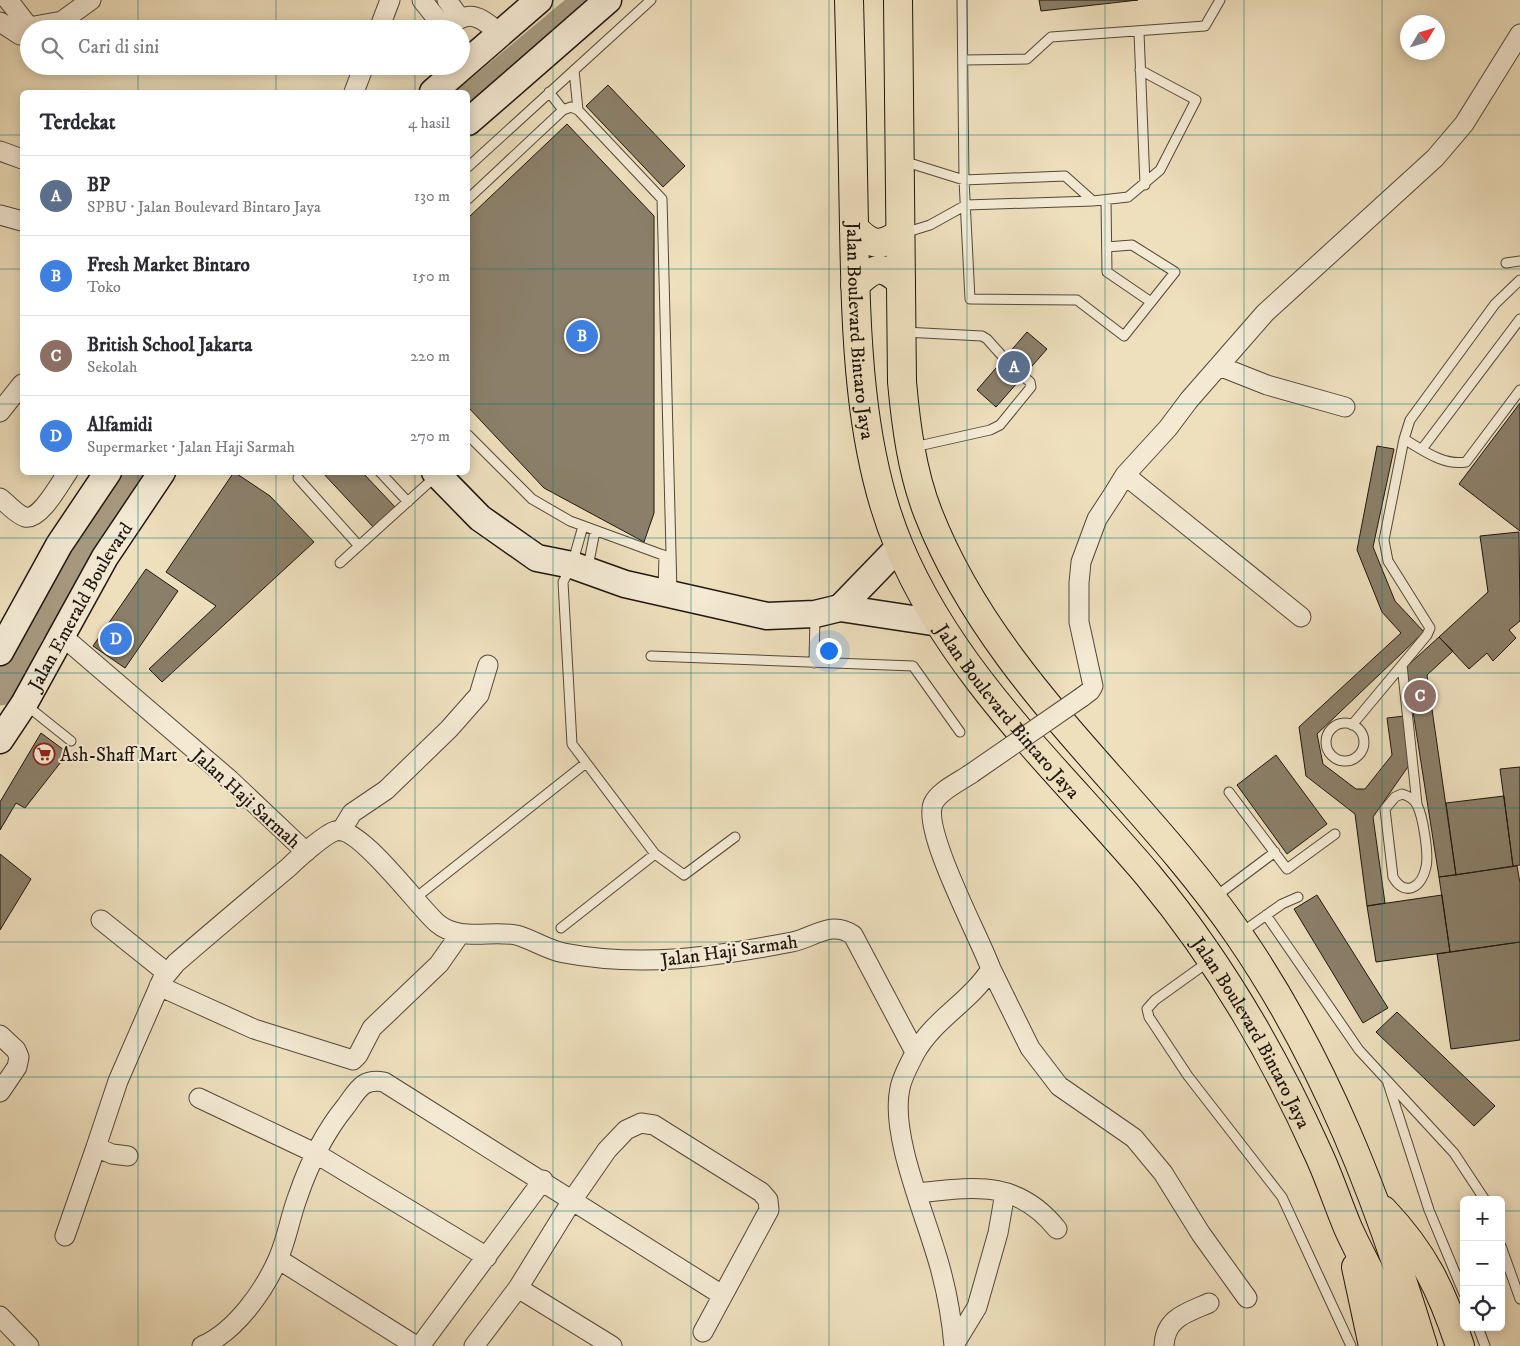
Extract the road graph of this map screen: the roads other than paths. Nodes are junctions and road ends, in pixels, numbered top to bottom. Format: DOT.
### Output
graph roads {
  1 [pos="8,0"];
  2 [pos="91,0"];
  3 [pos="390,0"];
  4 [pos="422,0"];
  5 [pos="447,0"];
  6 [pos="539,0"];
  7 [pos="608,0"];
  8 [pos="651,0"];
  9 [pos="850,0"];
  10 [pos="898,0"];
  11 [pos="952,0"];
  12 [pos="1220,0"];
  13 [pos="962,3"];
  14 [pos="24,20"];
  15 [pos="63,20"];
  16 [pos="382,20"];
  17 [pos="444,20"];
  18 [pos="449,20"];
  19 [pos="458,20"];
  20 [pos="0,22"];
  21 [pos="1139,32"];
  22 [pos="500,34"];
  23 [pos="1520,34"];
  24 [pos="20,35"];
  25 [pos="963,60"];
  26 [pos="574,70"];
  27 [pos="1140,70"];
  28 [pos="361,75"];
  29 [pos="355,90"];
  30 [pos="461,90"];
  31 [pos="466,90"];
  32 [pos="549,92"];
  33 [pos="563,110"];
  34 [pos="578,110"];
  35 [pos="0,151"];
  36 [pos="20,158"];
  37 [pos="900,160"];
  38 [pos="470,165"];
  39 [pos="964,180"];
  40 [pos="1145,185"];
  41 [pos="470,197"];
  42 [pos="1106,200"];
  43 [pos="1093,201"];
  44 [pos="966,205"];
  45 [pos="0,215"];
  46 [pos="20,220"];
  47 [pos="854,228"];
  48 [pos="900,234"];
  49 [pos="1107,247"];
  50 [pos="1520,261"];
  51 [pos="1506,263"];
  52 [pos="1520,280"];
  53 [pos="901,282"];
  54 [pos="855,285"];
  55 [pos="1151,302"];
  56 [pos="1520,319"];
  57 [pos="902,332"];
  58 [pos="1004,358"];
  59 [pos="1219,366"];
  60 [pos="1023,376"];
  61 [pos="20,387"];
  62 [pos="1520,390"];
  63 [pos="1345,407"];
  64 [pos="0,412"];
  65 [pos="470,437"];
  66 [pos="1404,439"];
  67 [pos="911,448"];
  68 [pos="1422,449"];
  69 [pos="66,475"];
  70 [pos="106,475"];
  71 [pos="160,475"];
  72 [pos="383,475"];
  73 [pos="435,475"];
  74 [pos="437,475"];
  75 [pos="1125,475"];
  76 [pos="298,478"];
  77 [pos="0,498"];
  78 [pos="408,502"];
  79 [pos="583,526"];
  80 [pos="595,531"];
  81 [pos="359,546"];
  82 [pos="899,547"];
  83 [pos="668,557"];
  84 [pos="340,563"];
  85 [pos="580,568"];
  86 [pos="667,594"];
  87 [pos="840,608"];
  88 [pos="815,614"];
  89 [pos="1301,617"];
  90 [pos="939,623"];
  91 [pos="61,635"];
  92 [pos="0,652"];
  93 [pos="652,656"];
  94 [pos="814,662"];
  95 [pos="488,665"];
  96 [pos="1402,665"];
  97 [pos="24,704"];
  98 [pos="1352,725"];
  99 [pos="960,732"];
  100 [pos="0,740"];
  101 [pos="71,742"];
  102 [pos="586,763"];
  103 [pos="1229,792"];
  104 [pos="1418,806"];
  105 [pos="341,831"];
  106 [pos="1335,834"];
  107 [pos="735,837"];
  108 [pos="306,852"];
  109 [pos="1275,852"];
  110 [pos="655,854"];
  111 [pos="423,892"];
  112 [pos="1298,897"];
  113 [pos="1212,899"];
  114 [pos="1266,915"];
  115 [pos="101,920"];
  116 [pos="561,928"];
  117 [pos="460,934"];
  118 [pos="1238,934"];
  119 [pos="1210,960"];
  120 [pos="991,970"];
  121 [pos="163,980"];
  122 [pos="0,1035"];
  123 [pos="915,1052"];
  124 [pos="1387,1081"];
  125 [pos="0,1092"];
  126 [pos="199,1098"];
  127 [pos="96,1148"];
  128 [pos="315,1153"];
  129 [pos="128,1156"];
  130 [pos="542,1180"];
  131 [pos="917,1192"];
  132 [pos="1006,1193"];
  133 [pos="1483,1196"];
  134 [pos="573,1199"];
  135 [pos="1375,1202"];
  136 [pos="1057,1229"];
  137 [pos="1349,1230"];
  138 [pos="65,1236"];
  139 [pos="487,1257"];
  140 [pos="1505,1257"];
  141 [pos="278,1259"];
  142 [pos="1461,1286"];
  143 [pos="518,1288"];
  144 [pos="722,1295"];
  145 [pos="1247,1298"];
  146 [pos="1520,1300"];
  147 [pos="1208,1303"];
  148 [pos="1399,1308"];
  149 [pos="0,1316"];
  150 [pos="1480,1331"];
  151 [pos="703,1332"];
  152 [pos="214,1344"];
  153 [pos="29,1346"];
  154 [pos="418,1346"];
  155 [pos="474,1346"];
  156 [pos="612,1346"];
  157 [pos="954,1346"];
  158 [pos="1164,1346"];
  159 [pos="1351,1346"];
  160 [pos="1372,1346"];
  161 [pos="1396,1346"];
  162 [pos="1423,1346"];
  163 [pos="1460,1346"];
  164 [pos="1486,1346"];
  1 -- 14 [label="street"];
  2 -- 15 [label="street"];
  3 -- 16 [label="street"];
  4 -- 17 [label="street"];
  5 -- 18 [label="street"];
  6 -- 22 [label="main road"];
  7 -- 31 [label="main road"];
  8 -- 26 [label="lane"];
  9 -- 47 [label="main road, Jalan Boulevard Bintaro Jaya"];
  10 -- 37 [label="main road, Jalan Boulevard Bintaro Jaya"];
  11 -- 13 [label="lane"];
  12 -- 21 [label="lane"];
  13 -- 25 [label="lane"];
  19 -- 22 [label="street"];
  20 -- 24 [label="street"];
  21 -- 25 [label="lane"];
  21 -- 27 [label="lane"];
  22 -- 30 [label="main road"];
  23 -- 59 [label="street"];
  25 -- 39 [label="lane"];
  26 -- 32 [label="lane"];
  26 -- 34 [label="lane"];
  27 -- 40 [label="lane"];
  27 -- 40 [label="lane"];
  28 -- 29 [label="street"];
  32 -- 33 [label="lane"];
  32 -- 38 [label="lane"];
  33 -- 34 [label="lane"];
  33 -- 41 [label="lane"];
  34 -- 83 [label="lane"];
  35 -- 36 [label="street"];
  37 -- 39 [label="lane"];
  37 -- 48 [label="main road, Jalan Boulevard Bintaro Jaya"];
  39 -- 43 [label="lane"];
  39 -- 44 [label="lane"];
  40 -- 42 [label="lane"];
  42 -- 43 [label="lane"];
  42 -- 49 [label="lane"];
  43 -- 44 [label="lane"];
  44 -- 48 [label="lane"];
  44 -- 55 [label="lane"];
  45 -- 46 [label="street"];
  47 -- 48 [label="main road"];
  47 -- 54 [label="main road, Jalan Boulevard Bintaro Jaya"];
  48 -- 53 [label="main road, Jalan Boulevard Bintaro Jaya"];
  49 -- 55 [label="lane"];
  49 -- 55 [label="lane"];
  50 -- 51 [label="lane"];
  52 -- 66 [label="lane"];
  53 -- 54 [label="main road"];
  53 -- 57 [label="main road, Jalan Boulevard Bintaro Jaya"];
  54 -- 82 [label="main road, Jalan Boulevard Bintaro Jaya"];
  56 -- 68 [label="lane"];
  57 -- 58 [label="lane"];
  57 -- 67 [label="main road, Jalan Boulevard Bintaro Jaya"];
  59 -- 63 [label="street"];
  59 -- 75 [label="street"];
  60 -- 67 [label="lane"];
  61 -- 64 [label="street"];
  62 -- 68 [label="lane"];
  65 -- 79 [label="lane"];
  66 -- 68 [label="lane"];
  66 -- 96 [label="lane"];
  67 -- 113 [label="main road, Jalan Boulevard Bintaro Jaya"];
  69 -- 77 [label="street"];
  70 -- 92 [label="main road"];
  71 -- 91 [label="main road, Jalan Emerald Boulevard"];
  72 -- 78 [label="lane"];
  73 -- 78 [label="lane"];
  74 -- 85 [label="main road"];
  75 -- 89 [label="street"];
  75 -- 120 [label="street, bridge"];
  76 -- 81 [label="lane"];
  78 -- 81 [label="lane"];
  79 -- 80 [label="lane"];
  79 -- 85 [label="lane"];
  80 -- 83 [label="lane"];
  80 -- 85 [label="lane"];
  81 -- 84 [label="lane"];
  82 -- 87 [label="main road"];
  82 -- 90 [label="main road, Jalan Boulevard Bintaro Jaya"];
  83 -- 86 [label="lane"];
  85 -- 86 [label="main road"];
  85 -- 102 [label="lane"];
  86 -- 88 [label="main road"];
  87 -- 88 [label="main road"];
  87 -- 90 [label="main road"];
  88 -- 94 [label="lane"];
  90 -- 119 [label="main road, Jalan Boulevard Bintaro Jaya"];
  91 -- 97 [label="main road, Jalan Emerald Boulevard"];
  91 -- 108 [label="street, Jalan Haji Sarmah"];
  93 -- 94 [label="lane"];
  94 -- 99 [label="lane"];
  95 -- 105 [label="street"];
  96 -- 98 [label="lane"];
  96 -- 104 [label="lane"];
  97 -- 100 [label="main road, Jalan Emerald Boulevard"];
  97 -- 101 [label="lane"];
  98 -- 98 [label="lane"];
  102 -- 110 [label="lane"];
  102 -- 111 [label="lane"];
  103 -- 109 [label="lane"];
  104 -- 104 [label="lane"];
  105 -- 108 [label="street, Jalan Haji Sarmah"];
  105 -- 117 [label="street, Jalan Haji Sarmah"];
  106 -- 109 [label="lane"];
  107 -- 110 [label="lane"];
  108 -- 121 [label="street"];
  109 -- 113 [label="lane"];
  110 -- 116 [label="lane"];
  112 -- 114 [label="lane"];
  113 -- 118 [label="main road, Jalan Boulevard Bintaro Jaya"];
  114 -- 118 [label="lane"];
  114 -- 124 [label="lane"];
  115 -- 121 [label="street"];
  117 -- 121 [label="street"];
  117 -- 123 [label="street, Jalan Haji Sarmah"];
  118 -- 135 [label="main road, Jalan Boulevard Bintaro Jaya"];
  119 -- 137 [label="main road, Jalan Boulevard Bintaro Jaya"];
  119 -- 159 [label="lane"];
  120 -- 123 [label="street"];
  120 -- 145 [label="street"];
  121 -- 127 [label="street"];
  122 -- 125 [label="street"];
  123 -- 131 [label="street"];
  124 -- 133 [label="lane"];
  124 -- 142 [label="lane"];
  126 -- 128 [label="street"];
  127 -- 129 [label="street"];
  127 -- 138 [label="street"];
  128 -- 130 [label="street"];
  128 -- 139 [label="street"];
  128 -- 141 [label="street"];
  130 -- 134 [label="street"];
  130 -- 139 [label="street"];
  131 -- 132 [label="street"];
  131 -- 157 [label="street"];
  132 -- 136 [label="street"];
  132 -- 157 [label="street"];
  134 -- 143 [label="street"];
  134 -- 144 [label="street"];
  134 -- 144 [label="street"];
  135 -- 148 [label="main road, Jalan Boulevard Bintaro Jaya"];
  135 -- 163 [label="main road"];
  137 -- 148 [label="main road, Jalan Boulevard Bintaro Jaya"];
  137 -- 160 [label="main road"];
  139 -- 154 [label="street"];
  140 -- 146 [label="lane"];
  141 -- 152 [label="street"];
  141 -- 154 [label="street"];
  143 -- 155 [label="street"];
  143 -- 156 [label="street"];
  144 -- 151 [label="street"];
  147 -- 158 [label="street"];
  148 -- 161 [label="main road, Jalan Boulevard Bintaro Jaya"];
  148 -- 162 [label="main road, Jalan Boulevard Bintaro Jaya"];
  149 -- 153 [label="street"];
  150 -- 164 [label="lane"];
}
